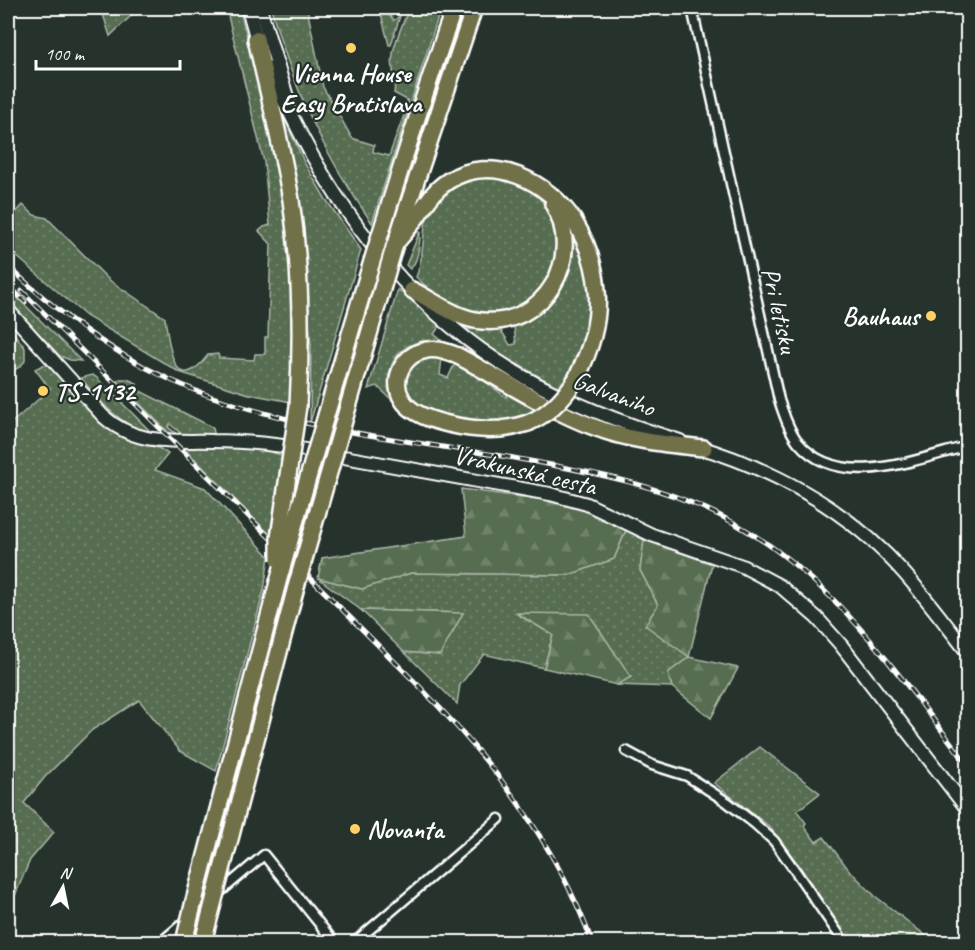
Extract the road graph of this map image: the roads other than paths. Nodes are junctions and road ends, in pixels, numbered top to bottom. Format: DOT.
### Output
graph roads {
  1 [pos="248,8"];
  2 [pos="260,8"];
  3 [pos="454,8"];
  4 [pos="474,8"];
  5 [pos="692,8"];
  6 [pos="256,39"];
  7 [pos="292,116"];
  8 [pos="533,183"];
  9 [pos="395,244"];
  10 [pos="412,290"];
  11 [pos="8,310"];
  12 [pos="968,446"];
  13 [pos="704,448"];
  14 [pos="278,582"];
  15 [pos="968,653"];
  16 [pos="627,751"];
  17 [pos="968,810"];
  18 [pos="499,819"];
  19 [pos="162,942"];
  20 [pos="184,942"];
  21 [pos="202,942"];
  22 [pos="334,942"];
  23 [pos="355,942"];
  24 [pos="844,942"];
  1 -- 6 [label="main road, Galvaniho"];
  2 -- 7 [label="main road, Galvaniho"];
  3 -- 14 [label="highway, bridge"];
  4 -- 9 [label="highway"];
  5 -- 12 [label="street, Pri letisku"];
  6 -- 7 [label="main road, Galvaniho"];
  6 -- 14 [label="highway, bridge"];
  7 -- 10 [label="main road, Galvaniho"];
  8 -- 9 [label="highway"];
  8 -- 10 [label="highway"];
  8 -- 13 [label="highway, bridge"];
  9 -- 21 [label="highway, bridge"];
  10 -- 13 [label="main road, Galvaniho"];
  11 -- 17 [label="main road, Vrakunská cesta"];
  13 -- 15 [label="main road, Galvaniho"];
  14 -- 20 [label="highway, bridge"];
  16 -- 24 [label="street"];
  18 -- 23 [label="street"];
  19 -- 22 [label="street"];
}
